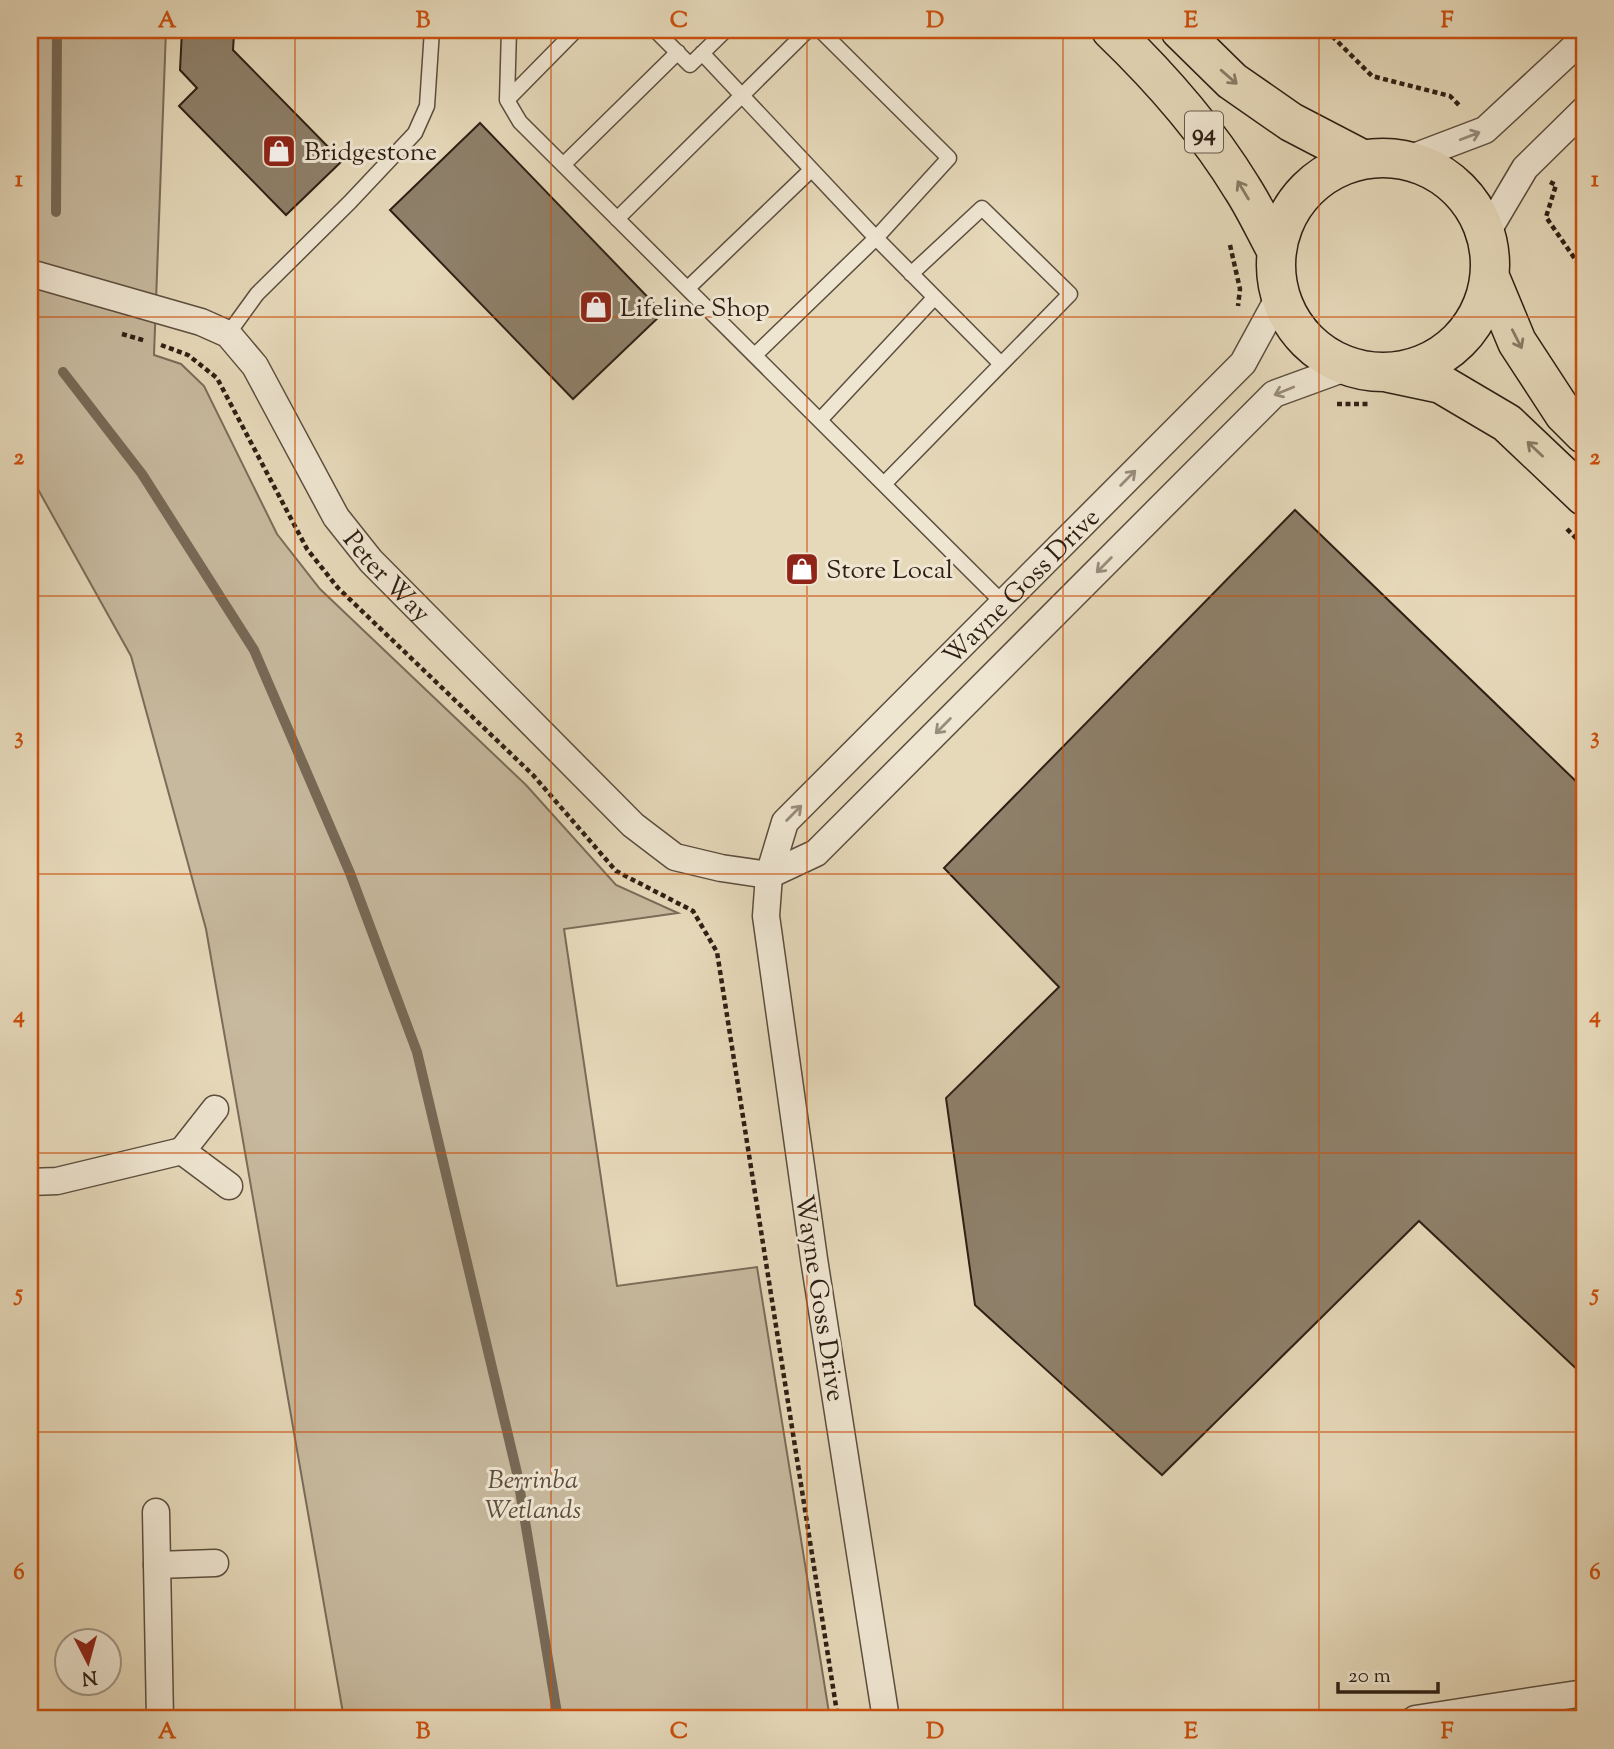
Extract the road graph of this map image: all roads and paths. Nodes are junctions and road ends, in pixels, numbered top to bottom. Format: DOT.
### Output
graph roads {
  1 [pos="432,30"];
  2 [pos="509,30"];
  3 [pos="576,30"];
  4 [pos="655,30"];
  5 [pos="726,30"];
  6 [pos="808,30"];
  7 [pos="820,30"];
  8 [pos="1068,30"];
  9 [pos="1180,30"];
  10 [pos="1094,35"];
  11 [pos="1584,38"];
  12 [pos="678,52"];
  13 [pos="702,53"];
  14 [pos="742,96"];
  15 [pos="507,100"];
  16 [pos="1584,110"];
  17 [pos="1362,159"];
  18 [pos="1406,160"];
  19 [pos="563,165"];
  20 [pos="811,170"];
  21 [pos="617,219"];
  22 [pos="1486,234"];
  23 [pos="876,238"];
  24 [pos="1230,243"];
  25 [pos="1276,250"];
  26 [pos="30,273"];
  27 [pos="911,274"];
  28 [pos="1490,277"];
  29 [pos="688,288"];
  30 [pos="1279,297"];
  31 [pos="934,298"];
  32 [pos="228,334"];
  33 [pos="755,355"];
  34 [pos="1243,363"];
  35 [pos="1001,364"];
  36 [pos="1371,381"];
  37 [pos="1336,404"];
  38 [pos="820,420"];
  39 [pos="1584,433"];
  40 [pos="884,484"];
  41 [pos="1575,511"];
  42 [pos="1584,546"];
  43 [pos="1003,603"];
  44 [pos="769,875"];
  45 [pos="693,911"];
  46 [pos="215,1109"];
  47 [pos="182,1152"];
  48 [pos="30,1181"];
  49 [pos="229,1186"];
  50 [pos="156,1512"];
  51 [pos="215,1563"];
  52 [pos="157,1565"];
  53 [pos="1584,1693"];
  54 [pos="160,1719"];
  55 [pos="838,1719"];
  56 [pos="886,1719"];
  57 [pos="1415,1719"];
  1 -- 32 [label="lane"];
  2 -- 15 [label="lane"];
  3 -- 15 [label="lane"];
  4 -- 12 [label="lane"];
  5 -- 13 [label="lane"];
  6 -- 14 [label="lane"];
  7 -- 23 [label="lane"];
  8 -- 10 [label="path"];
  9 -- 17 [label="main road, 94, one-way"];
  25 -- 10 [label="main road, 94, one-way"];
  18 -- 11 [label="street, one-way"];
  12 -- 13 [label="lane"];
  12 -- 19 [label="lane"];
  13 -- 14 [label="lane"];
  14 -- 20 [label="lane"];
  14 -- 21 [label="lane"];
  15 -- 19 [label="lane"];
  16 -- 22 [label="street"];
  17 -- 18 [label="main road, 94"];
  17 -- 25 [label="main road, 94"];
  18 -- 22 [label="main road, 94"];
  19 -- 21 [label="lane"];
  20 -- 23 [label="lane"];
  20 -- 29 [label="lane"];
  21 -- 29 [label="lane"];
  22 -- 28 [label="main road, 94"];
  23 -- 27 [label="lane"];
  23 -- 33 [label="lane"];
  24 -- 34 [label="path"];
  25 -- 30 [label="main road, 94"];
  26 -- 32 [label="street, Peter Way"];
  27 -- 31 [label="lane"];
  27 -- 35 [label="lane"];
  28 -- 36 [label="main road, 94"];
  28 -- 39 [label="main road, 94, one-way"];
  29 -- 33 [label="lane"];
  30 -- 34 [label="street, Wayne Goss Drive"];
  30 -- 36 [label="main road, 94"];
  31 -- 35 [label="lane"];
  31 -- 38 [label="lane"];
  32 -- 44 [label="street, Peter Way"];
  33 -- 38 [label="lane"];
  43 -- 34 [label="street, Wayne Goss Drive, one-way"];
  35 -- 40 [label="lane"];
  36 -- 37 [label="path"];
  41 -- 36 [label="main road, 94, one-way"];
  36 -- 44 [label="street, Wayne Goss Drive, one-way"];
  38 -- 40 [label="lane"];
  40 -- 43 [label="lane"];
  41 -- 42 [label="path"];
  44 -- 43 [label="street, Wayne Goss Drive, one-way"];
  44 -- 56 [label="street, Wayne Goss Drive"];
  45 -- 55 [label="path"];
  46 -- 47 [label="street"];
  47 -- 48 [label="street"];
  47 -- 49 [label="street"];
  50 -- 52 [label="street"];
  51 -- 52 [label="street"];
  52 -- 54 [label="street"];
  53 -- 57 [label="street"];
}
